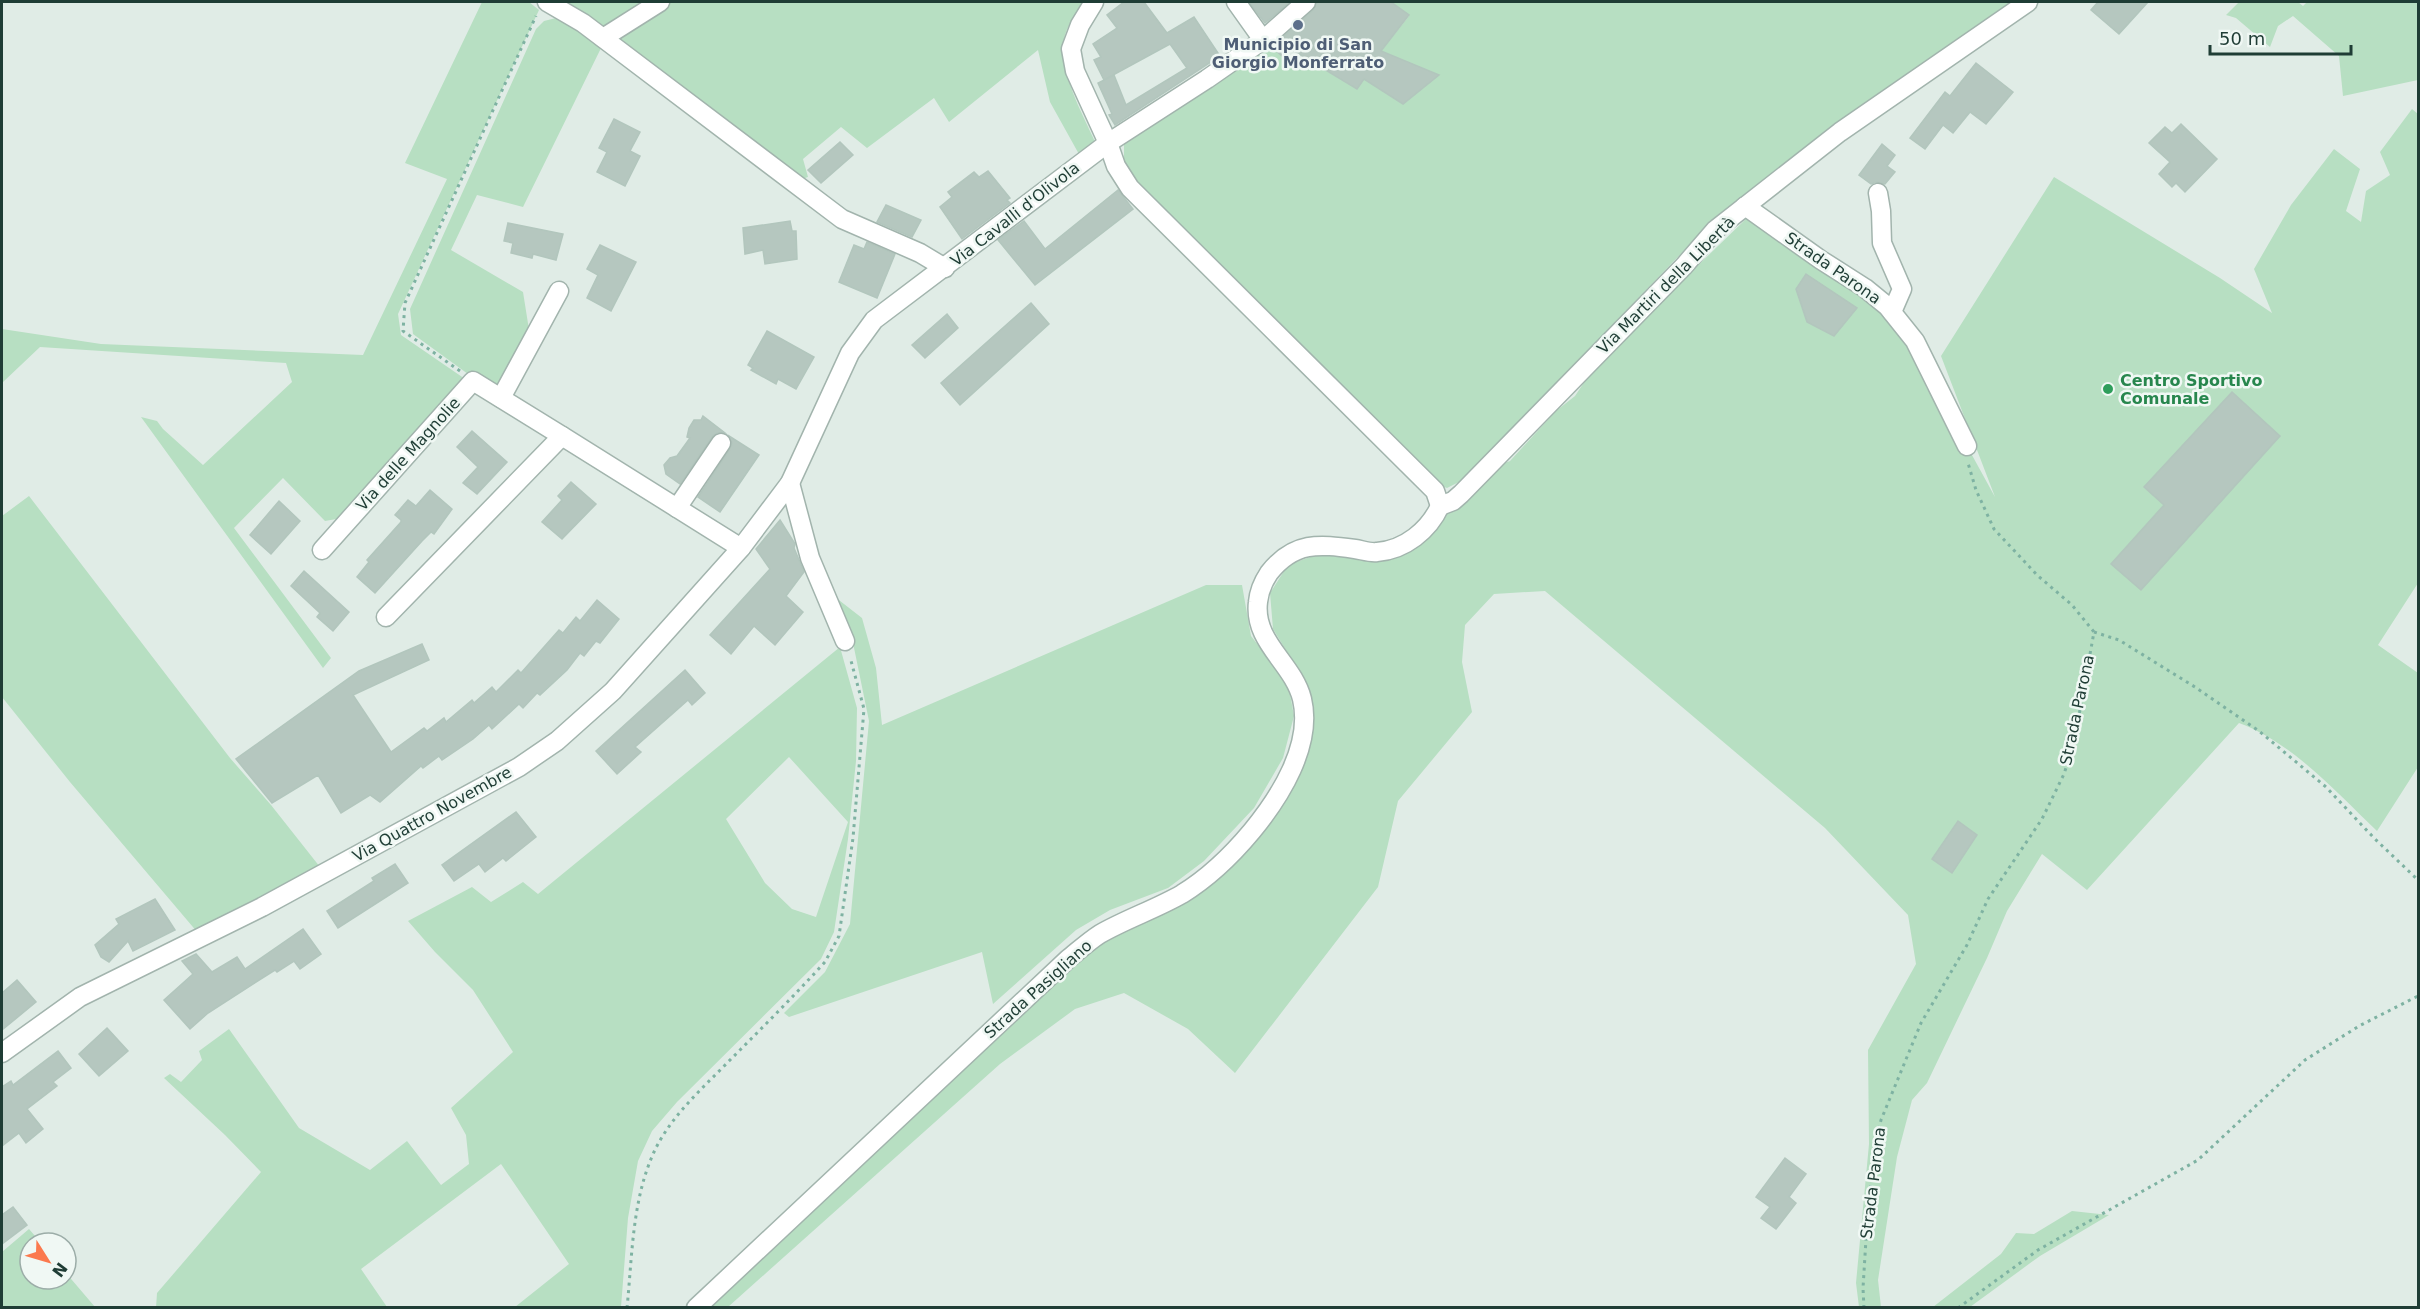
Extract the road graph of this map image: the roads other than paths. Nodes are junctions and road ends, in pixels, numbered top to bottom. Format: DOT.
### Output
graph roads {
  1 [pos="660,2"];
  2 [pos="1094,2"];
  3 [pos="1236,2"];
  4 [pos="1306,2"];
  5 [pos="2028,2"];
  6 [pos="543,5"];
  7 [pos="603,38"];
  8 [pos="1263,40"];
  9 [pos="1108,142"];
  10 [pos="1878,193"];
  11 [pos="1745,206"];
  12 [pos="945,268"];
  13 [pos="559,291"];
  14 [pos="1892,312"];
  15 [pos="501,398"];
  16 [pos="562,436"];
  17 [pos="721,443"];
  18 [pos="1967,446"];
  19 [pos="790,483"];
  20 [pos="1440,506"];
  21 [pos="677,508"];
  22 [pos="741,548"];
  23 [pos="322,550"];
  24 [pos="386,617"];
  25 [pos="845,641"];
  26 [pos="2,1053"];
  27 [pos="696,1308"];
  1 -- 7 [label="street"];
  2 -- 9 [label="street"];
  3 -- 8 [label="street"];
  4 -- 8 [label="street, Via Cavalli d'Olivola"];
  5 -- 11 [label="street, Via Martiri della Libertà"];
  6 -- 7 [label="street"];
  7 -- 12 [label="street"];
  8 -- 9 [label="street, Via Cavalli d'Olivola"];
  9 -- 12 [label="street, Via Cavalli d'Olivola"];
  9 -- 20 [label="street"];
  10 -- 14 [label="street"];
  11 -- 14 [label="street, Strada Parona"];
  11 -- 20 [label="street, Via Martiri della Libertà"];
  12 -- 19 [label="street, Via Cavalli d'Olivola"];
  13 -- 15 [label="street"];
  14 -- 18 [label="street, Strada Parona"];
  15 -- 16 [label="street"];
  15 -- 23 [label="street, Via delle Magnolie"];
  16 -- 21 [label="street"];
  16 -- 24 [label="street"];
  17 -- 21 [label="street"];
  19 -- 22 [label="street, Via Quattro Novembre"];
  19 -- 25 [label="street"];
  20 -- 27 [label="street, Strada Pasigliano"];
  21 -- 22 [label="street"];
  22 -- 26 [label="street, Via Quattro Novembre"];
}
